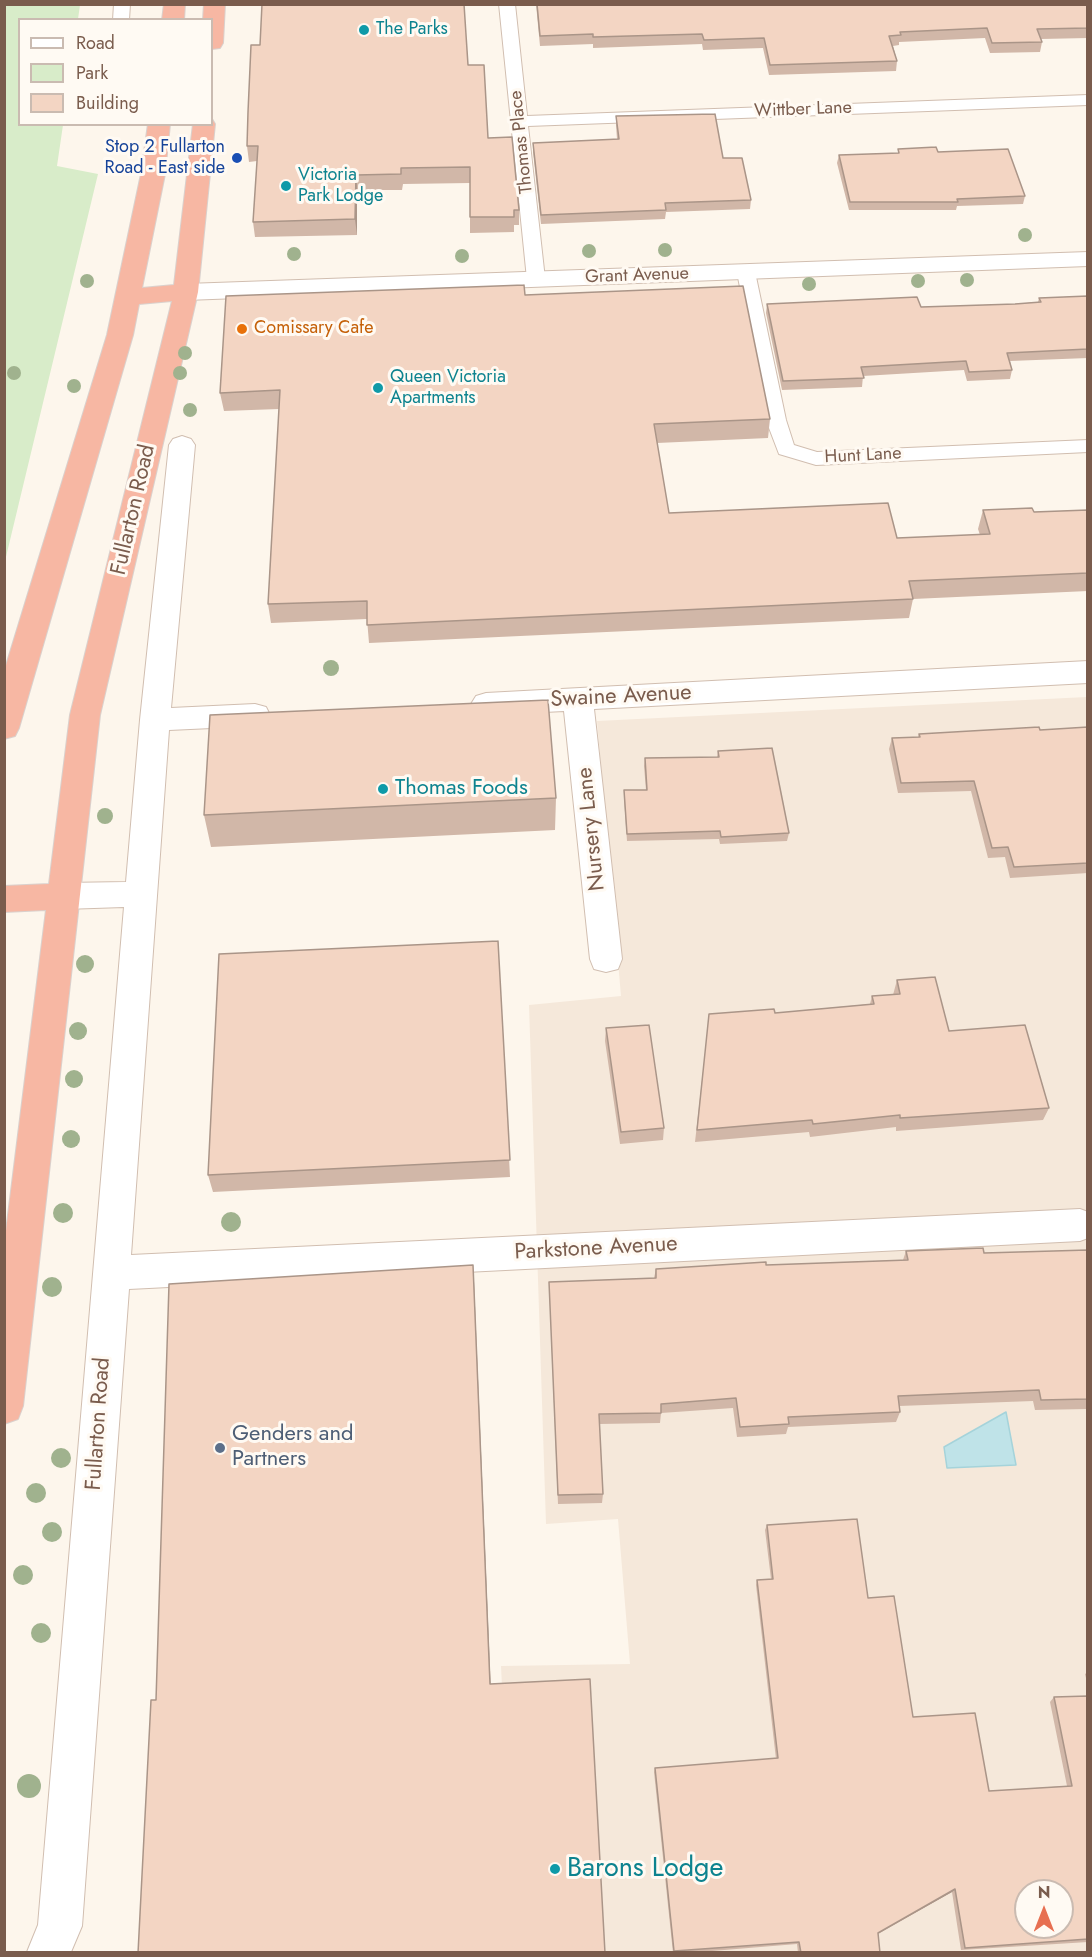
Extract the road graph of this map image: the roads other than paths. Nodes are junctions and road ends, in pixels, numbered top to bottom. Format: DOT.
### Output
graph roads {
  1 [pos="215,4"];
  2 [pos="507,4"];
  3 [pos="213,30"];
  4 [pos="1088,100"];
  5 [pos="519,121"];
  6 [pos="159,126"];
  7 [pos="204,126"];
  8 [pos="1088,259"];
  9 [pos="746,272"];
  10 [pos="536,279"];
  11 [pos="186,292"];
  12 [pos="129,297"];
  13 [pos="182,445"];
  14 [pos="1088,446"];
  15 [pos="1088,672"];
  16 [pos="578,699"];
  17 [pos="455,705"];
  18 [pos="279,714"];
  19 [pos="155,720"];
  20 [pos="4,728"];
  21 [pos="141,894"];
  22 [pos="64,896"];
  23 [pos="4,899"];
  24 [pos="606,959"];
  25 [pos="1080,1225"];
  26 [pos="111,1273"];
  27 [pos="4,1406"];
  28 [pos="49,1953"];
  1 -- 3 [label="highway"];
  2 -- 5 [label="lane, Thomas Place"];
  4 -- 5 [label="lane, Wittber Lane"];
  5 -- 10 [label="lane, Thomas Place"];
  6 -- 12 [label="highway"];
  7 -- 11 [label="highway, Fullarton Road"];
  8 -- 9 [label="street, Grant Avenue"];
  9 -- 10 [label="street, Grant Avenue"];
  9 -- 14 [label="lane, Hunt Lane"];
  10 -- 11 [label="street, Grant Avenue"];
  11 -- 12 [label="highway"];
  11 -- 22 [label="highway, Fullarton Road"];
  12 -- 20 [label="highway"];
  13 -- 19 [label="street, Fullarton Road"];
  15 -- 16 [label="street, Swaine Avenue"];
  16 -- 17 [label="street, Swaine Avenue"];
  16 -- 24 [label="street, Nursery Lane"];
  18 -- 19 [label="street"];
  19 -- 21 [label="street, Fullarton Road"];
  21 -- 22 [label="street"];
  21 -- 26 [label="street, Fullarton Road"];
  22 -- 23 [label="highway"];
  22 -- 27 [label="highway, Fullarton Road"];
  25 -- 26 [label="street, Parkstone Avenue"];
  26 -- 28 [label="street, Fullarton Road"];
}
